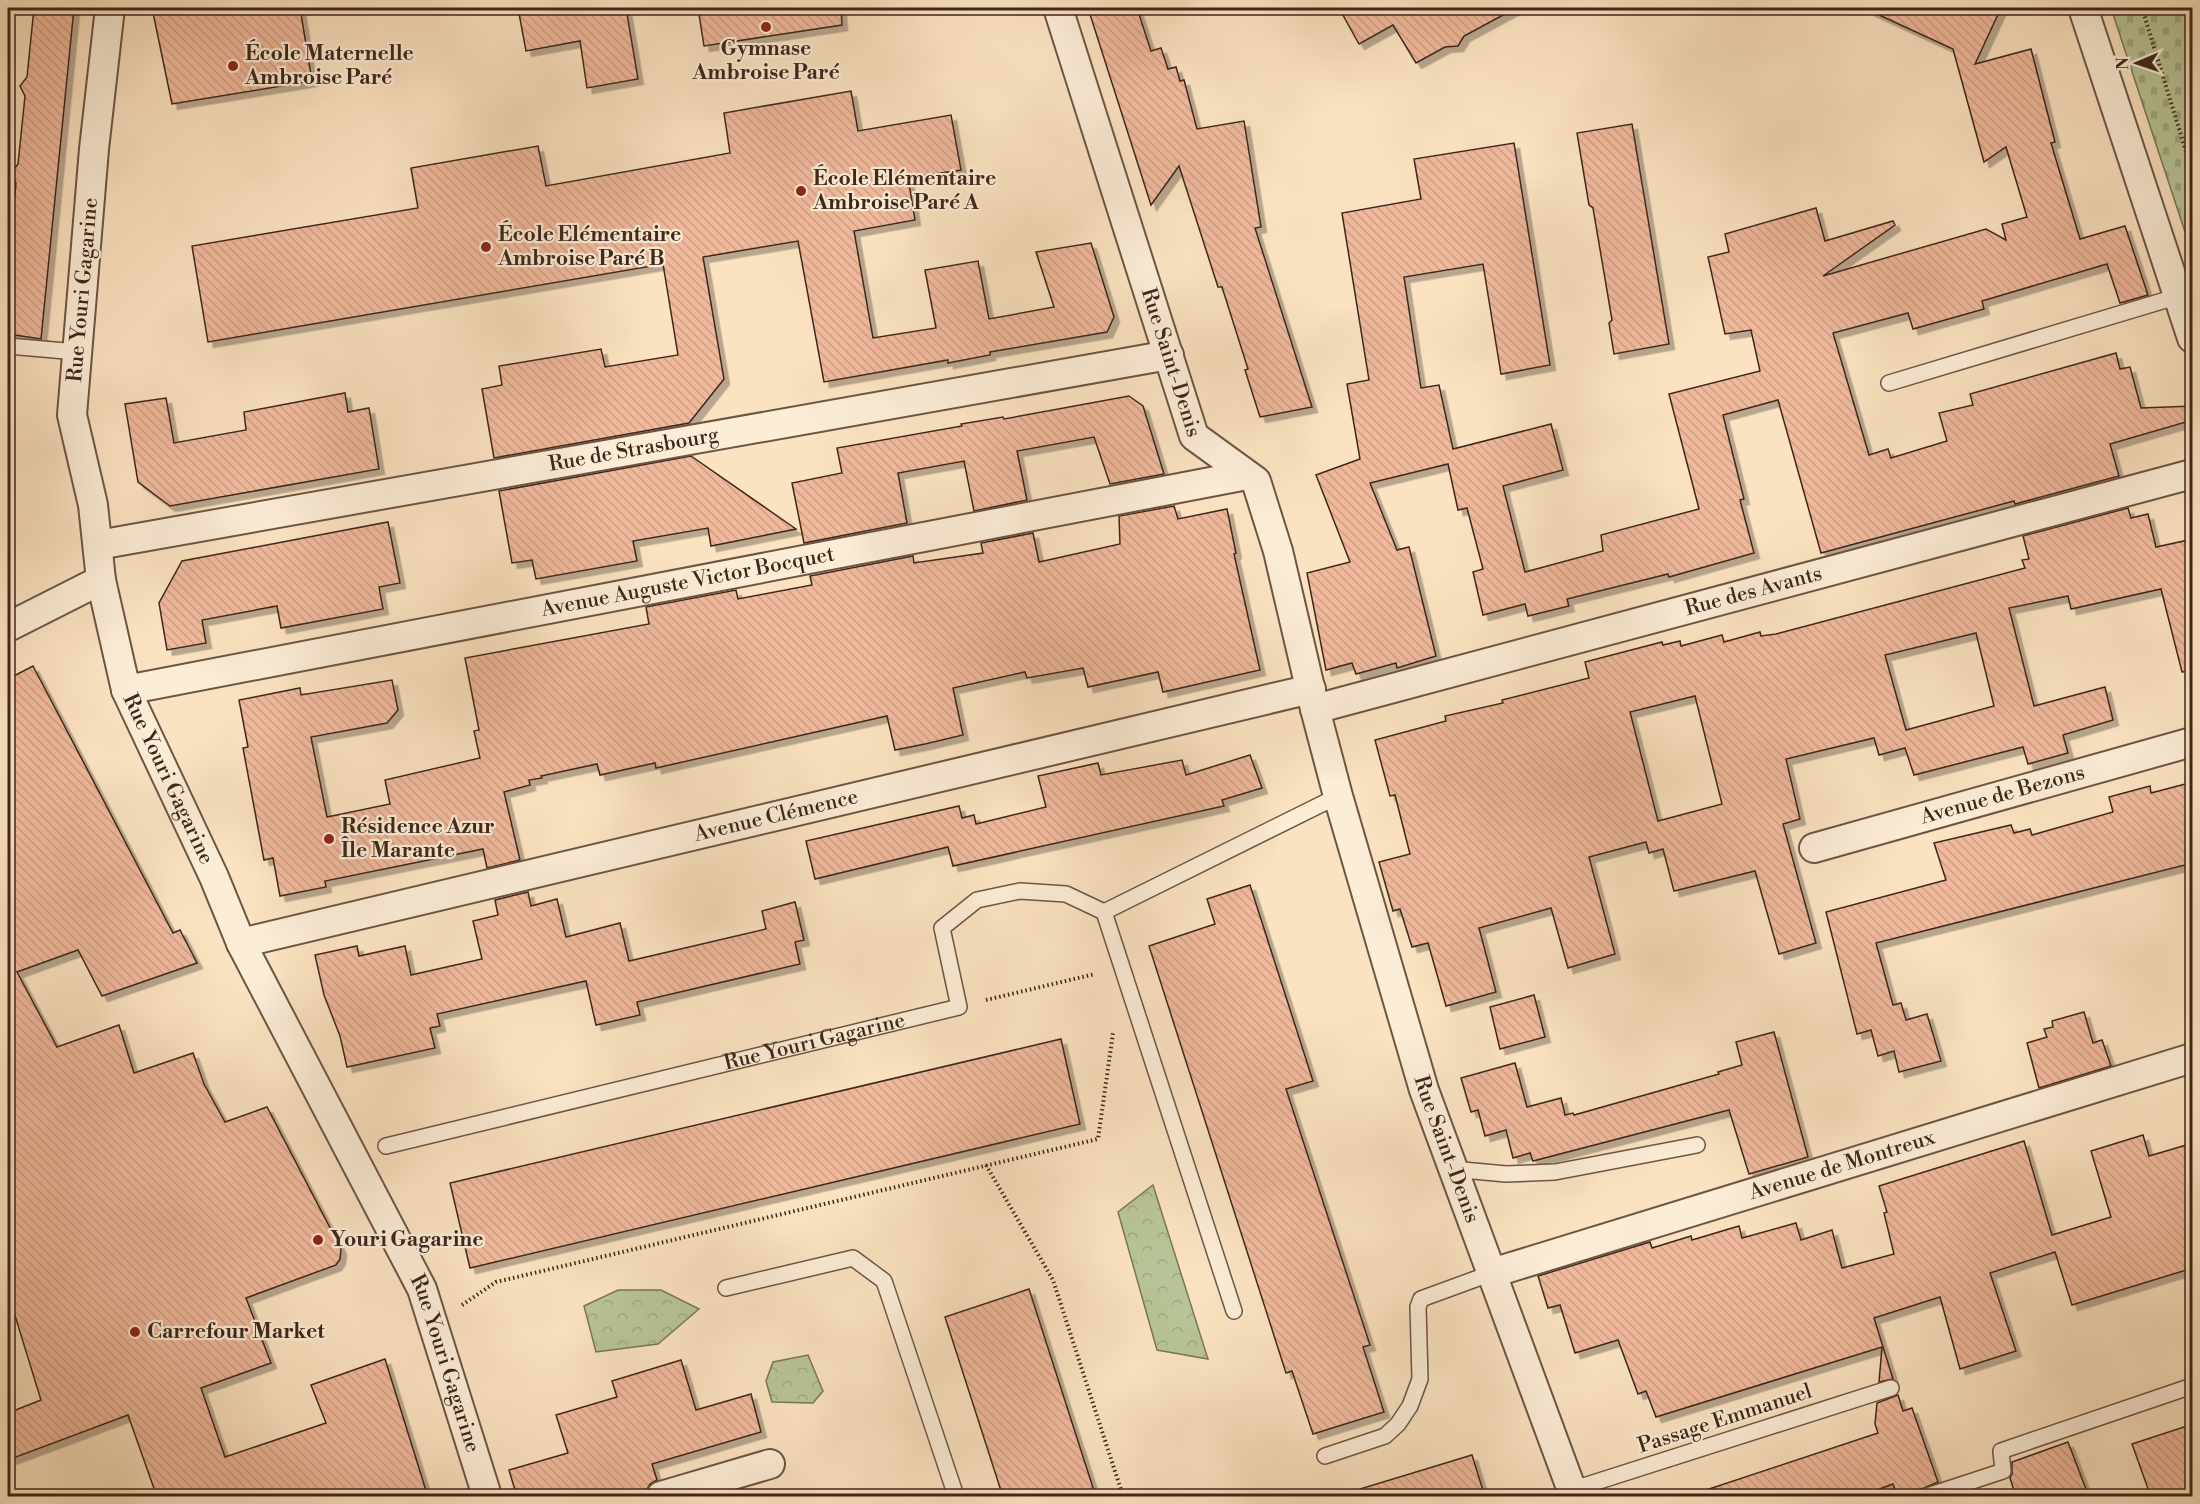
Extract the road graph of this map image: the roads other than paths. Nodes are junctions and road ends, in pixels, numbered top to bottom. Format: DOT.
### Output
graph roads {
  1 [pos="110,8"];
  2 [pos="1058,8"];
  3 [pos="2083,8"];
  4 [pos="2179,296"];
  5 [pos="2193,338"];
  6 [pos="8,346"];
  7 [pos="77,352"];
  8 [pos="1169,355"];
  9 [pos="1889,383"];
  10 [pos="2193,474"];
  11 [pos="1247,475"];
  12 [pos="98,545"];
  13 [pos="101,580"];
  14 [pos="8,627"];
  15 [pos="126,690"];
  16 [pos="1313,699"];
  17 [pos="2193,742"];
  18 [pos="1338,796"];
  19 [pos="1814,848"];
  20 [pos="1104,912"];
  21 [pos="242,943"];
  22 [pos="2193,1058"];
  23 [pos="1697,1145"];
  24 [pos="386,1146"];
  25 [pos="1452,1169"];
  26 [pos="1492,1273"];
  27 [pos="726,1288"];
  28 [pos="1234,1311"];
  29 [pos="2193,1386"];
  30 [pos="1891,1388"];
  31 [pos="1325,1456"];
  32 [pos="770,1464"];
  33 [pos="1573,1493"];
  34 [pos="487,1497"];
  35 [pos="661,1497"];
  36 [pos="956,1497"];
  37 [pos="1927,1497"];
  1 -- 7 [label="street, Rue Youri Gagarine"];
  2 -- 8 [label="street, Rue Saint-Denis"];
  3 -- 4 [label="street"];
  4 -- 5 [label="street"];
  4 -- 9 [label="lane"];
  6 -- 7 [label="lane"];
  7 -- 12 [label="street, Rue Youri Gagarine"];
  8 -- 11 [label="street, Rue Saint-Denis"];
  8 -- 12 [label="street, Rue de Strasbourg"];
  10 -- 16 [label="street, Rue des Avants"];
  11 -- 15 [label="street, Avenue Auguste Victor Bocquet"];
  11 -- 16 [label="street, Rue Saint-Denis"];
  12 -- 13 [label="street, Rue Youri Gagarine"];
  13 -- 14 [label="street"];
  13 -- 15 [label="street, Rue Youri Gagarine"];
  15 -- 21 [label="street, Rue Youri Gagarine"];
  16 -- 18 [label="street, Rue Saint-Denis"];
  16 -- 21 [label="street, Avenue Clémence"];
  17 -- 19 [label="street, Avenue de Bezons"];
  18 -- 20 [label="lane"];
  18 -- 25 [label="street, Rue Saint-Denis"];
  20 -- 24 [label="lane, Rue Youri Gagarine"];
  20 -- 28 [label="lane"];
  21 -- 34 [label="street, Rue Youri Gagarine"];
  22 -- 26 [label="street, Avenue de Montreux"];
  23 -- 25 [label="lane"];
  25 -- 26 [label="street, Rue Saint-Denis"];
  26 -- 31 [label="lane"];
  26 -- 33 [label="street, Rue Saint-Denis"];
  27 -- 36 [label="lane"];
  29 -- 37 [label="lane"];
  30 -- 33 [label="lane, Passage Emmanuel"];
  32 -- 35 [label="street"];
}
